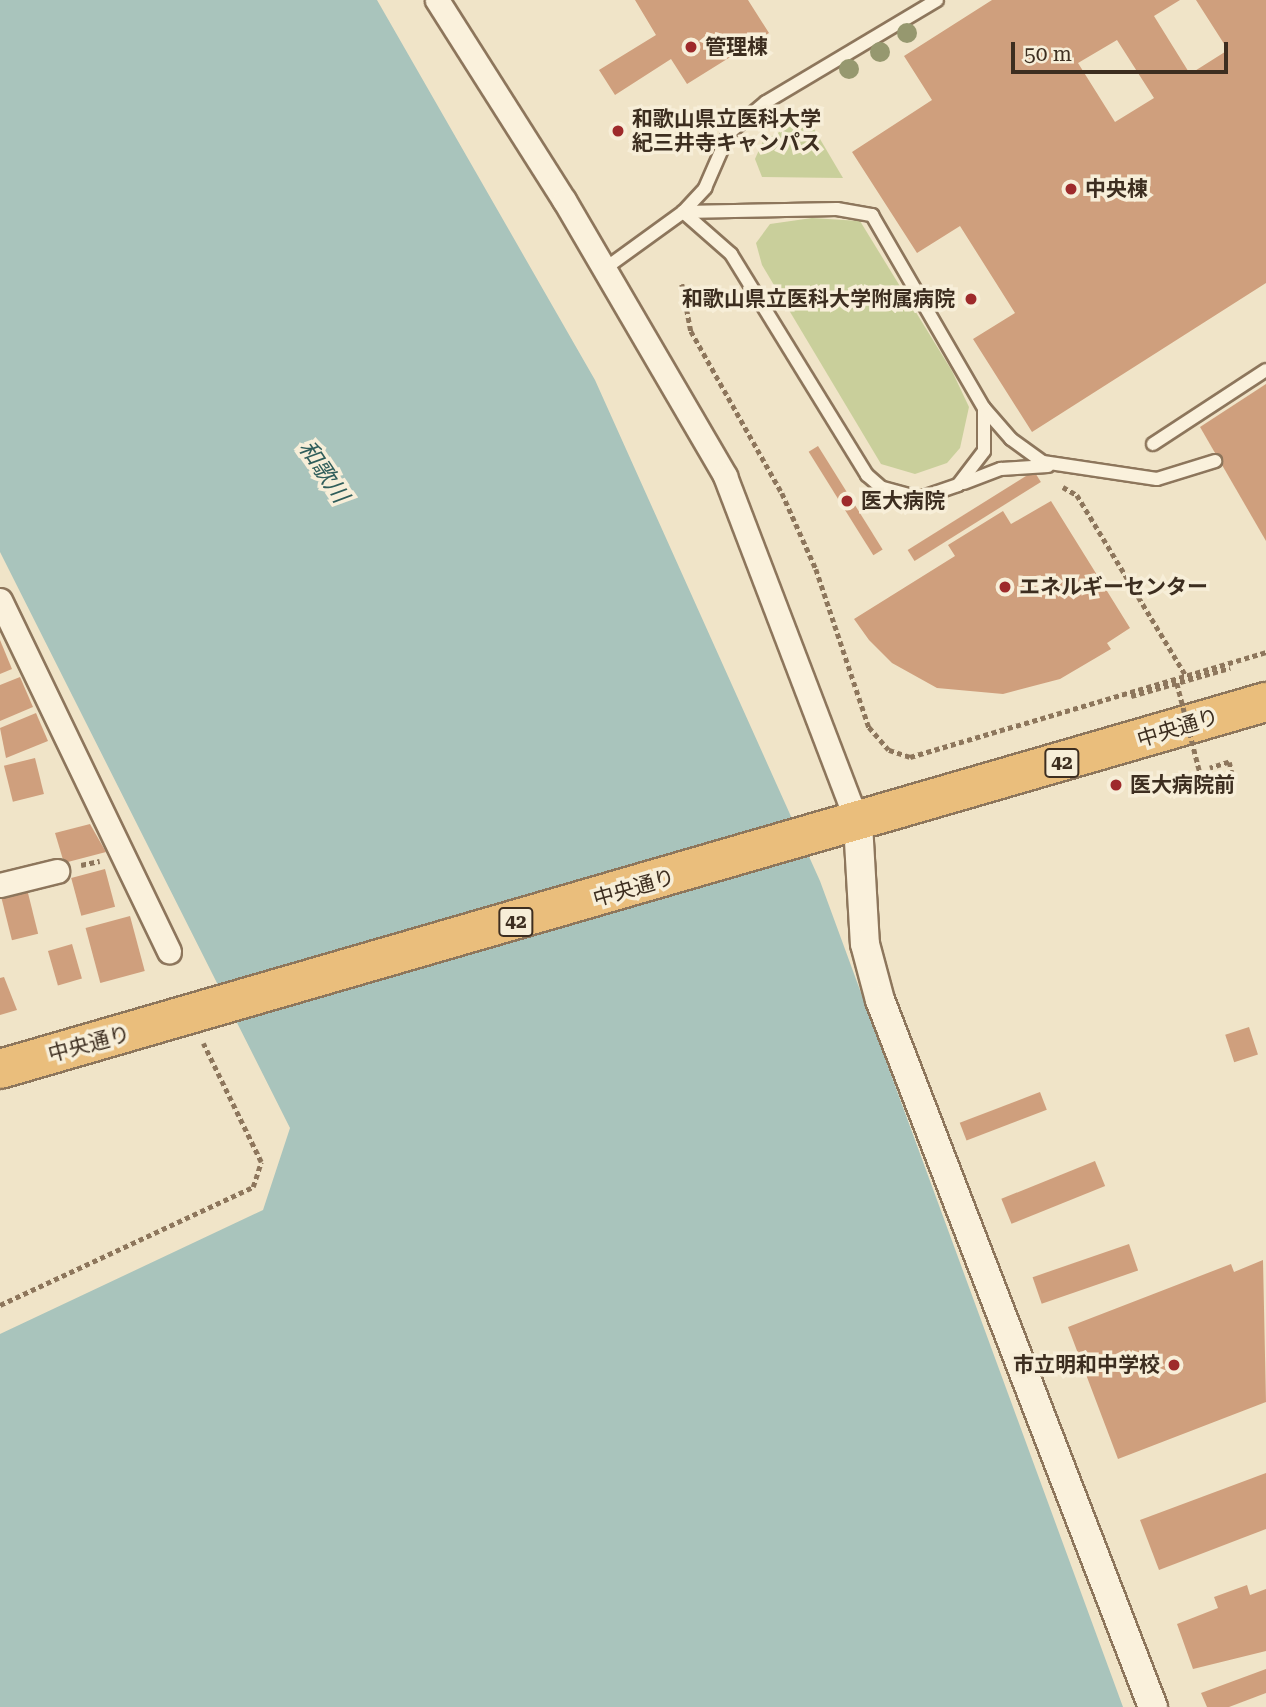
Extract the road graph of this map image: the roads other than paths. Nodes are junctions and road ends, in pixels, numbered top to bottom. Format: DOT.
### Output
graph roads {
  1 [pos="437,0"];
  2 [pos="937,0"];
  3 [pos="683,212"];
  4 [pos="603,270"];
  5 [pos="1266,370"];
  6 [pos="984,408"];
  7 [pos="1153,444"];
  8 [pos="958,485"];
  9 [pos="0,600"];
  10 [pos="1266,702"];
  11 [pos="858,824"];
  12 [pos="57,871"];
  13 [pos="0,885"];
  14 [pos="169,951"];
  15 [pos="0,1069"];
  16 [pos="1153,1707"];
  1 -- 4 [label="street"];
  2 -- 3 [label="lane"];
  3 -- 4 [label="lane"];
  3 -- 6 [label="lane"];
  3 -- 8 [label="lane"];
  4 -- 11 [label="street"];
  5 -- 7 [label="lane"];
  6 -- 8 [label="lane"];
  6 -- 8 [label="lane"];
  9 -- 14 [label="street"];
  10 -- 11 [label="highway, 中央通り / 42"];
  11 -- 15 [label="highway, 中央通り / 42"];
  11 -- 16 [label="street"];
  12 -- 13 [label="street"];
}
